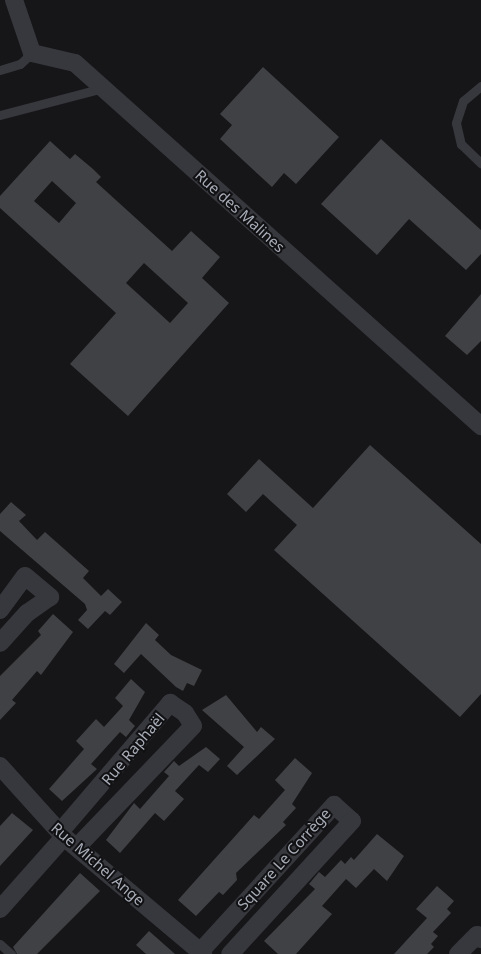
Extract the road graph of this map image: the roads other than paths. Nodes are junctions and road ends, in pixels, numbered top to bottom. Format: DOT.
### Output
graph roads {
  1 [pos="14,0"];
  2 [pos="32,53"];
  3 [pos="0,70"];
  4 [pos="481,86"];
  5 [pos="103,88"];
  6 [pos="0,115"];
  7 [pos="481,163"];
  8 [pos="481,426"];
  9 [pos="0,610"];
  10 [pos="0,643"];
  11 [pos="0,766"];
  12 [pos="67,839"];
  13 [pos="0,910"];
  14 [pos="481,939"];
  15 [pos="0,944"];
  16 [pos="200,953"];
  17 [pos="11,954"];
  18 [pos="230,954"];
  19 [pos="458,954"];
  1 -- 2 [label="street"];
  2 -- 3 [label="lane"];
  2 -- 5 [label="street, Rue des Malines"];
  4 -- 7 [label="lane"];
  5 -- 6 [label="lane"];
  5 -- 8 [label="street, Rue des Malines"];
  9 -- 10 [label="street"];
  11 -- 12 [label="street, Rue Michel Ange"];
  12 -- 12 [label="street, Rue Raphaël"];
  12 -- 13 [label="street, Rue Raphaël"];
  12 -- 16 [label="street, Rue Michel Ange"];
  14 -- 19 [label="street"];
  15 -- 17 [label="lane"];
  16 -- 18 [label="street, Square Le Corrège"];
}
